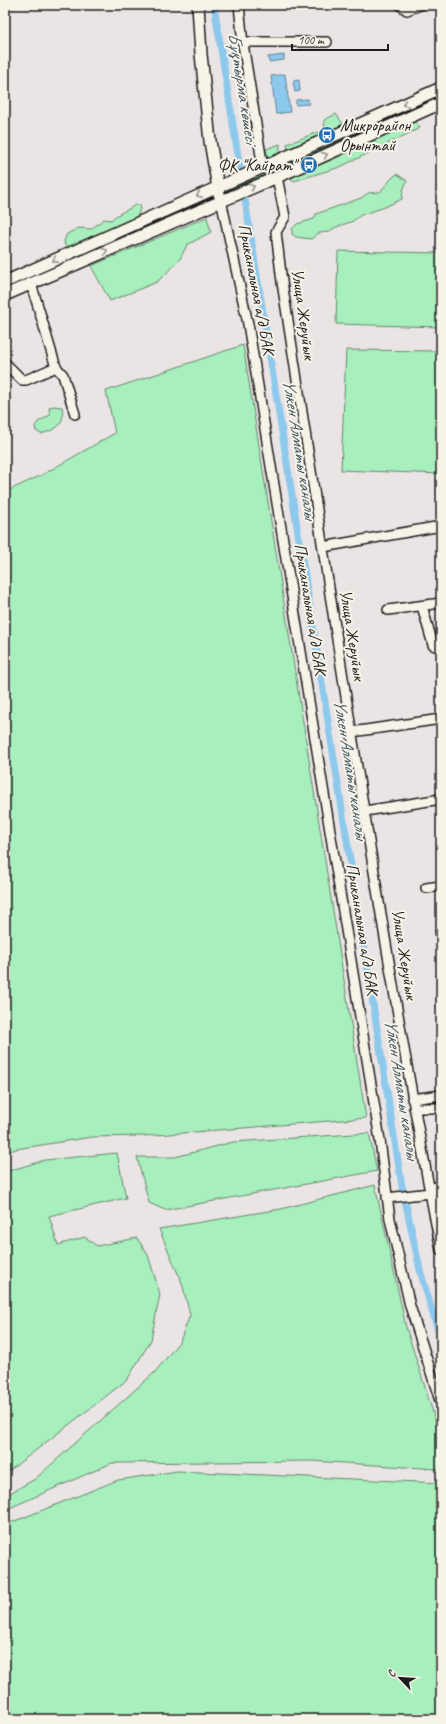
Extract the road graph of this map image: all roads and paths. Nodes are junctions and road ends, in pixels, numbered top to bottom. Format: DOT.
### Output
graph roads {
  1 [pos="198,5"];
  2 [pos="239,5"];
  3 [pos="400,5"];
  4 [pos="420,5"];
  5 [pos="243,42"];
  6 [pos="327,42"];
  7 [pos="441,88"];
  8 [pos="441,103"];
  9 [pos="260,169"];
  10 [pos="277,177"];
  11 [pos="217,186"];
  12 [pos="225,199"];
  13 [pos="76,250"];
  14 [pos="80,261"];
  15 [pos="5,282"];
  16 [pos="31,284"];
  17 [pos="5,295"];
  18 [pos="5,363"];
  19 [pos="56,367"];
  20 [pos="75,414"];
  21 [pos="441,526"];
  22 [pos="323,547"];
  23 [pos="441,603"];
  24 [pos="422,606"];
  25 [pos="388,610"];
  26 [pos="441,646"];
  27 [pos="441,719"];
  28 [pos="352,732"];
  29 [pos="441,799"];
  30 [pos="365,811"];
  31 [pos="441,886"];
  32 [pos="426,888"];
  33 [pos="441,1095"];
  34 [pos="413,1104"];
  35 [pos="441,1108"];
  36 [pos="441,1186"];
  37 [pos="427,1194"];
  38 [pos="387,1198"];
  39 [pos="441,1250"];
  40 [pos="441,1404"];
  1 -- 11 [label="main road, Приканальная а/д БАК"];
  2 -- 5 [label="street"];
  3 -- 4 [label="street"];
  5 -- 6 [label="street"];
  5 -- 9 [label="street"];
  7 -- 9 [label="main road, one-way"];
  10 -- 8 [label="main road, one-way"];
  9 -- 11 [label="main road"];
  12 -- 10 [label="main road, one-way"];
  10 -- 22 [label="street, Улица Жеруйык"];
  11 -- 12 [label="main road, Приканальная а/д БАК"];
  11 -- 13 [label="main road, one-way"];
  14 -- 12 [label="main road, one-way"];
  12 -- 38 [label="street, Приканальная а/д БАК"];
  13 -- 14 [label="main road"];
  13 -- 15 [label="main road, one-way"];
  14 -- 16 [label="main road"];
  16 -- 17 [label="main road"];
  16 -- 19 [label="street"];
  18 -- 19 [label="street"];
  19 -- 20 [label="street"];
  21 -- 22 [label="street"];
  22 -- 28 [label="street, Улица Жеруйык"];
  23 -- 24 [label="street"];
  24 -- 25 [label="street"];
  24 -- 26 [label="street"];
  27 -- 28 [label="street"];
  28 -- 30 [label="street, Улица Жеруйык"];
  29 -- 30 [label="street"];
  30 -- 34 [label="street, Улица Жеруйык"];
  31 -- 32 [label="street"];
  33 -- 34 [label="street"];
  34 -- 35 [label="street"];
  34 -- 37 [label="street"];
  36 -- 37 [label="street"];
  37 -- 38 [label="street"];
  37 -- 39 [label="street"];
  38 -- 40 [label="street, Приканальная а/д БАК"];
}
